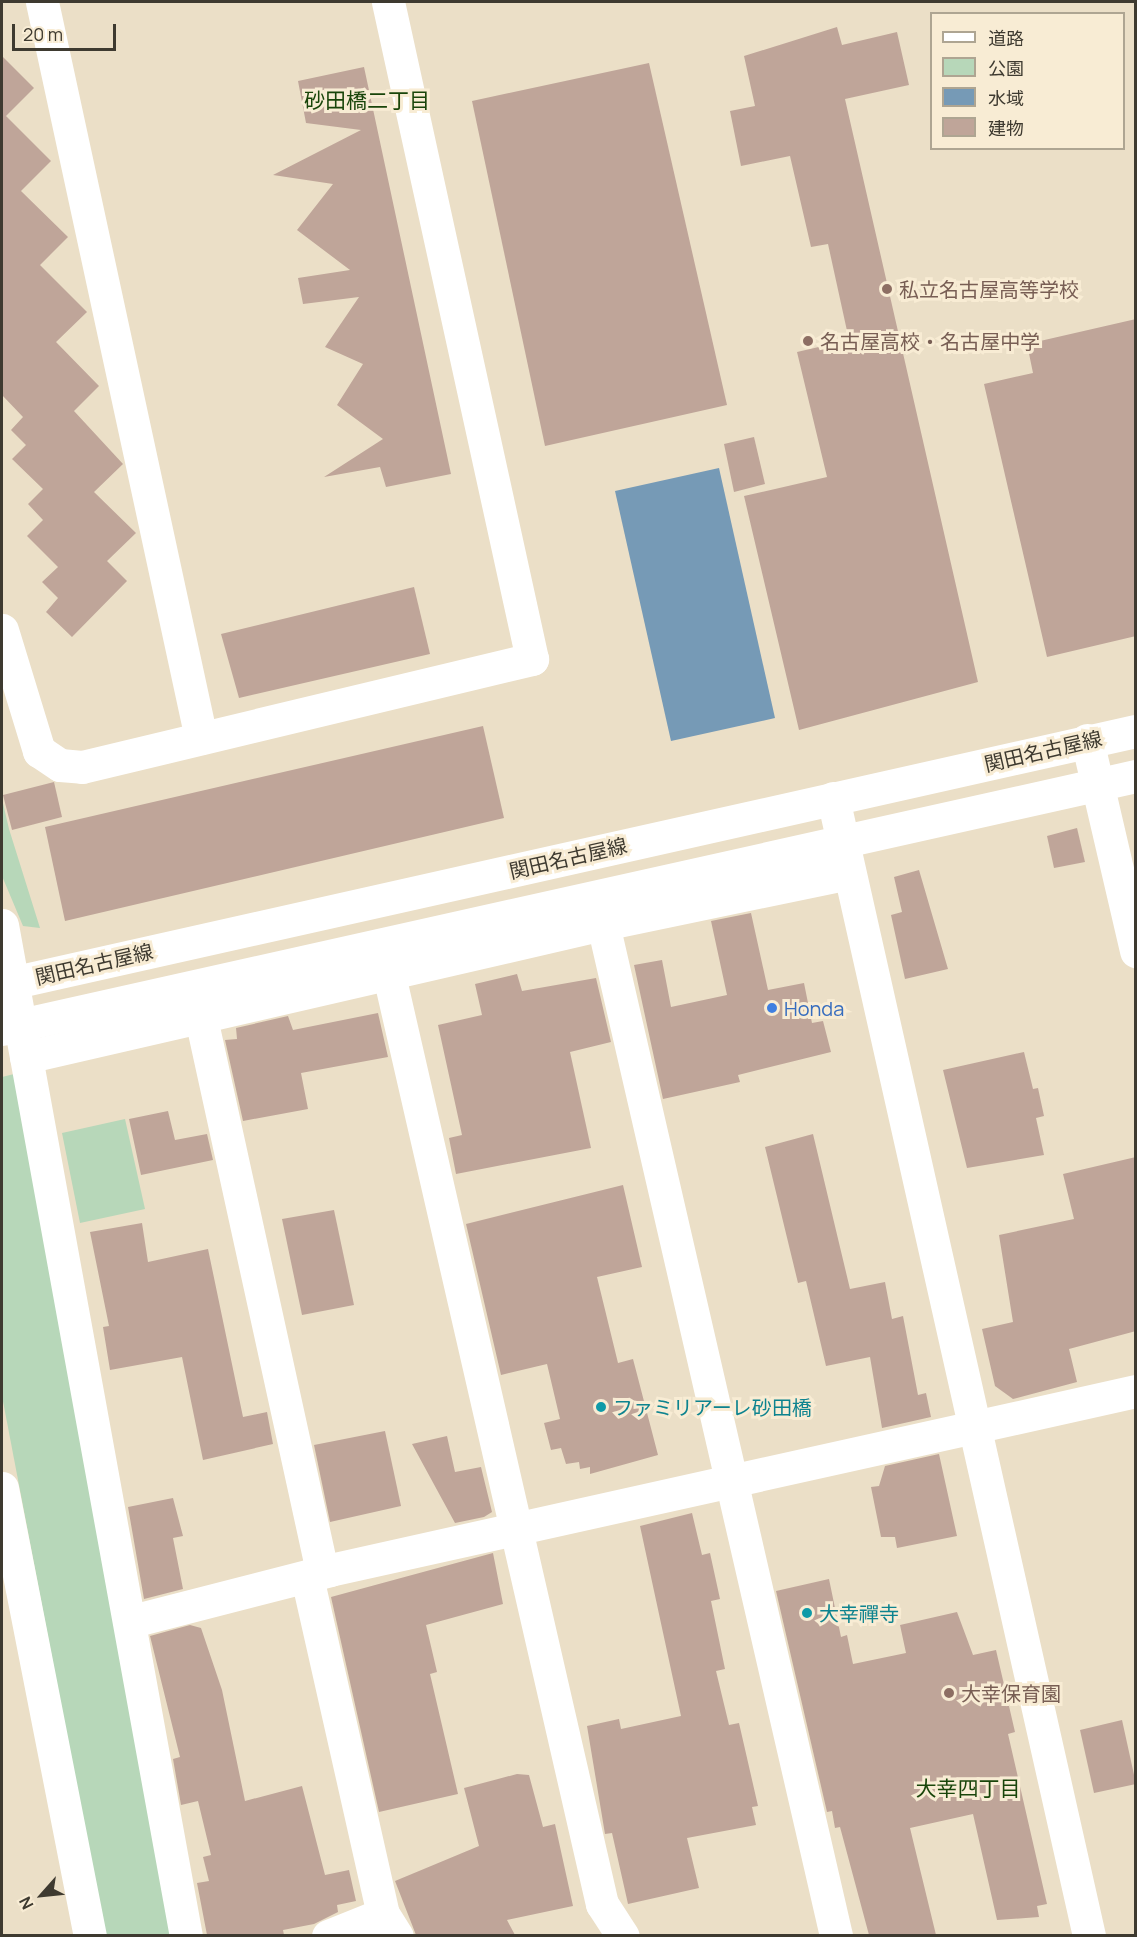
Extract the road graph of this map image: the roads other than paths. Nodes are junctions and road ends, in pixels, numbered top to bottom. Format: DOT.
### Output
graph roads {
  1 [pos="42,2"];
  2 [pos="388,2"];
  3 [pos="2,630"];
  4 [pos="1136,730"];
  5 [pos="201,738"];
  6 [pos="1087,740"];
  7 [pos="1136,776"];
  8 [pos="1098,784"];
  9 [pos="832,798"];
  10 [pos="846,859"];
  11 [pos="597,910"];
  12 [pos="2,926"];
  13 [pos="1136,951"];
  14 [pos="389,975"];
  15 [pos="2,985"];
  16 [pos="201,1018"];
  17 [pos="2,1029"];
  18 [pos="26,1057"];
  19 [pos="1136,1391"];
  20 [pos="973,1428"];
  21 [pos="731,1478"];
  22 [pos="2,1488"];
  23 [pos="518,1527"];
  24 [pos="316,1574"];
  25 [pos="132,1621"];
  26 [pos="390,1925"];
  27 [pos="90,1935"];
  28 [pos="186,1935"];
  29 [pos="328,1935"];
  30 [pos="622,1935"];
  31 [pos="836,1935"];
  32 [pos="1089,1935"];
  1 -- 5 [label="street"];
  2 -- 5 [label="street"];
  3 -- 5 [label="street"];
  4 -- 6 [label="street, 関田名古屋線"];
  6 -- 8 [label="street"];
  6 -- 9 [label="street, 関田名古屋線"];
  7 -- 8 [label="street"];
  8 -- 10 [label="street"];
  8 -- 13 [label="street"];
  9 -- 10 [label="street"];
  9 -- 15 [label="street, 関田名古屋線"];
  10 -- 11 [label="street"];
  10 -- 20 [label="street"];
  11 -- 14 [label="street"];
  11 -- 17 [label="street"];
  11 -- 21 [label="street"];
  12 -- 18 [label="street"];
  14 -- 16 [label="street"];
  14 -- 23 [label="street"];
  16 -- 18 [label="street"];
  16 -- 24 [label="street"];
  18 -- 25 [label="street"];
  19 -- 20 [label="street"];
  20 -- 21 [label="street"];
  20 -- 32 [label="street"];
  21 -- 23 [label="street"];
  21 -- 31 [label="street"];
  22 -- 27 [label="street"];
  23 -- 24 [label="street"];
  23 -- 30 [label="street"];
  24 -- 25 [label="street"];
  24 -- 26 [label="street"];
  25 -- 28 [label="street"];
  26 -- 29 [label="street"];
}
